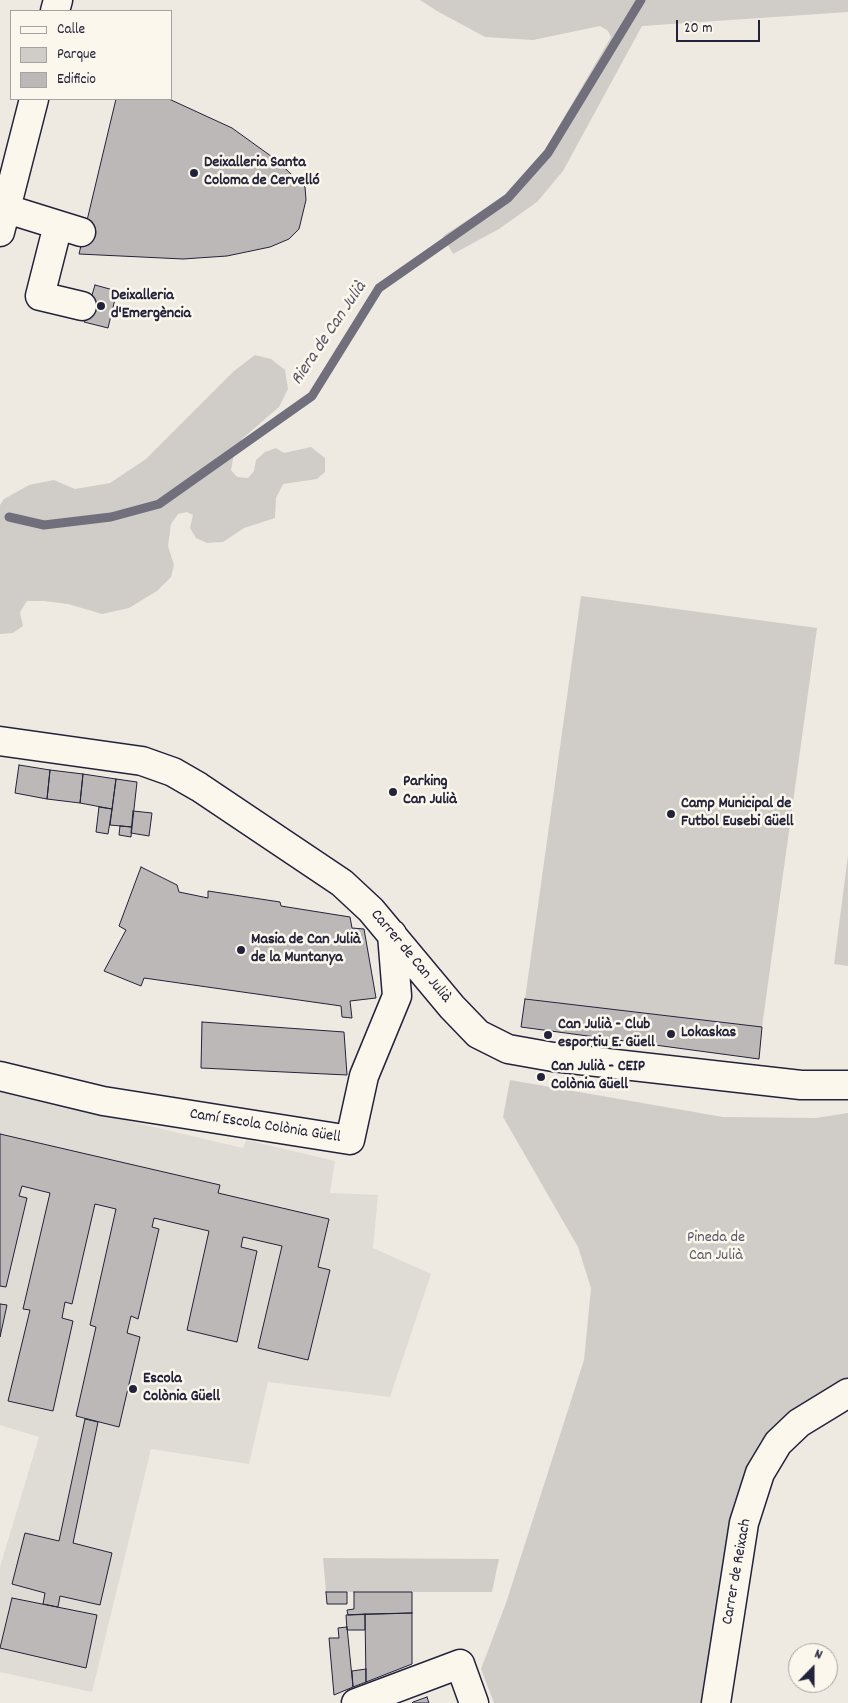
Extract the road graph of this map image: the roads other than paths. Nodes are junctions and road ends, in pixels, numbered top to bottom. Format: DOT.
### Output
graph roads {
  1 [pos="34,100"];
  2 [pos="4,221"];
  3 [pos="82,306"];
  4 [pos="0,741"];
  5 [pos="392,934"];
  6 [pos="0,1076"];
  7 [pos="848,1085"];
  8 [pos="848,1393"];
  9 [pos="356,1703"];
  10 [pos="474,1703"];
  11 [pos="716,1703"];
  1 -- 2 [label="street"];
  2 -- 3 [label="street"];
  4 -- 5 [label="street, Carrer de Can Julià"];
  5 -- 6 [label="street, Camí Escola Colònia Güell"];
  5 -- 7 [label="street, Carrer de Can Julià"];
  8 -- 11 [label="street, Carrer de Reixach"];
  9 -- 10 [label="street"];
}
